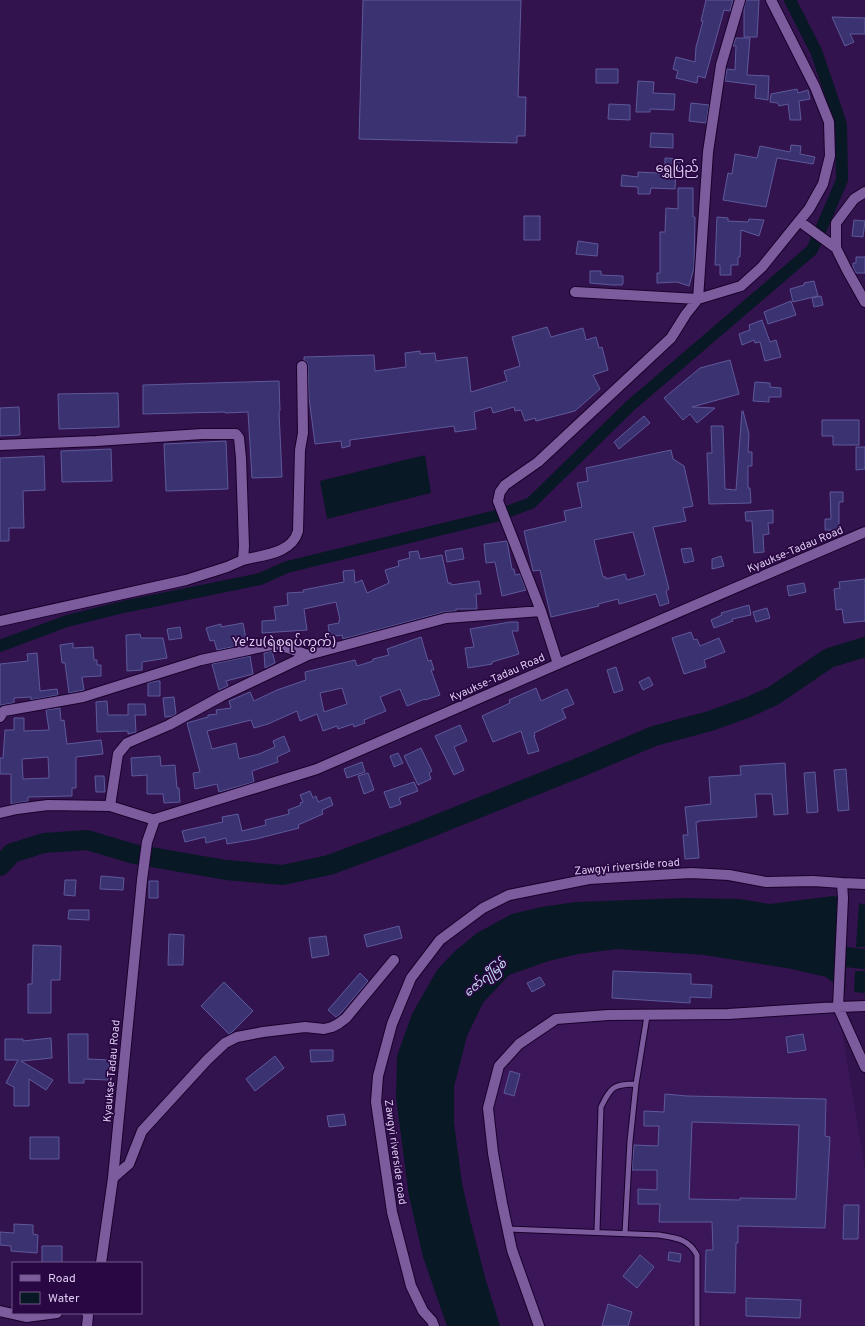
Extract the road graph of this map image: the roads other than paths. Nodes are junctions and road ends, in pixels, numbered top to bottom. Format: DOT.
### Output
graph roads {
  1 [pos="740,0"];
  2 [pos="771,0"];
  3 [pos="865,192"];
  4 [pos="799,221"];
  5 [pos="836,248"];
  6 [pos="575,292"];
  7 [pos="698,299"];
  8 [pos="865,302"];
  9 [pos="302,366"];
  10 [pos="0,445"];
  11 [pos="865,532"];
  12 [pos="243,560"];
  13 [pos="541,611"];
  14 [pos="0,621"];
  15 [pos="308,655"];
  16 [pos="558,664"];
  17 [pos="0,717"];
  18 [pos="110,806"];
  19 [pos="0,813"];
  20 [pos="155,820"];
  21 [pos="842,883"];
  22 [pos="865,884"];
  23 [pos="394,960"];
  24 [pos="865,1006"];
  25 [pos="838,1007"];
  26 [pos="646,1016"];
  27 [pos="865,1067"];
  28 [pos="636,1084"];
  29 [pos="113,1178"];
  30 [pos="508,1229"];
  31 [pos="597,1231"];
  32 [pos="625,1233"];
  33 [pos="100,1262"];
  34 [pos="0,1311"];
  35 [pos="12,1314"];
  36 [pos="13,1314"];
  37 [pos="48,1314"];
  38 [pos="87,1314"];
  39 [pos="87,1326"];
  40 [pos="434,1326"];
  41 [pos="539,1326"];
  42 [pos="698,1326"];
  1 -- 7 [label="street"];
  2 -- 4 [label="street"];
  3 -- 5 [label="street"];
  4 -- 5 [label="street"];
  4 -- 7 [label="street"];
  5 -- 8 [label="street"];
  6 -- 7 [label="street"];
  7 -- 13 [label="street"];
  9 -- 12 [label="street"];
  10 -- 12 [label="street"];
  11 -- 16 [label="street, Kyaukse-Tadau Road"];
  12 -- 14 [label="street"];
  13 -- 15 [label="street"];
  13 -- 16 [label="street"];
  15 -- 17 [label="street"];
  15 -- 18 [label="street"];
  16 -- 20 [label="street, Kyaukse-Tadau Road"];
  18 -- 19 [label="street"];
  18 -- 20 [label="street"];
  20 -- 29 [label="street, Kyaukse-Tadau Road"];
  21 -- 22 [label="street, Zawgyi riverside road"];
  21 -- 25 [label="street"];
  21 -- 40 [label="street, Zawgyi riverside road"];
  23 -- 29 [label="street"];
  24 -- 25 [label="street"];
  25 -- 26 [label="street"];
  25 -- 27 [label="street"];
  26 -- 28 [label="lane"];
  26 -- 30 [label="street"];
  28 -- 31 [label="lane"];
  28 -- 32 [label="lane"];
  29 -- 33 [label="street, Kyaukse-Tadau Road"];
  30 -- 31 [label="lane"];
  30 -- 41 [label="street"];
  31 -- 32 [label="lane"];
  32 -- 42 [label="lane"];
  34 -- 35 [label="street"];
  36 -- 37 [label="street"];
  38 -- 39 [label="street"];
}
